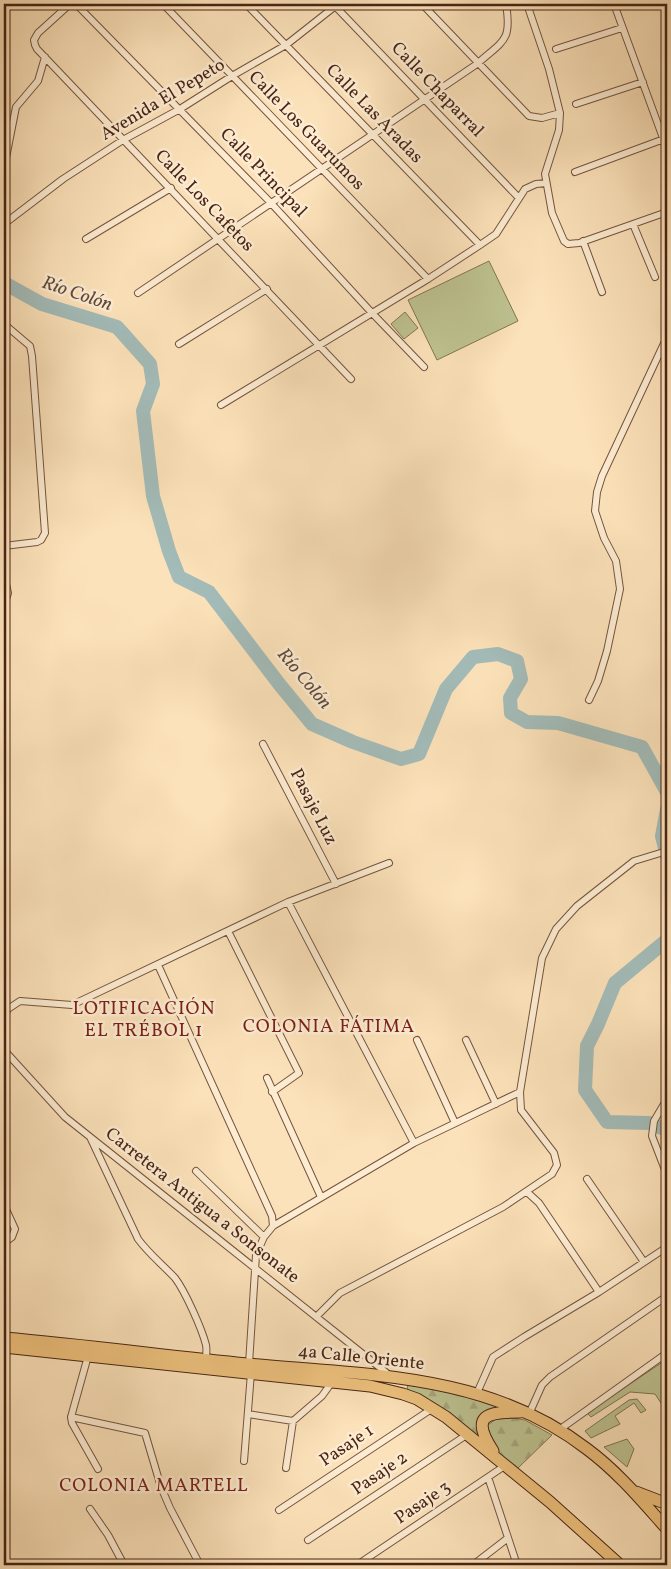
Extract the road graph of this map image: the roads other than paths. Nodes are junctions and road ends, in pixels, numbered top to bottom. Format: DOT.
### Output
graph roads {
  1 [pos="70,4"];
  2 [pos="76,4"];
  3 [pos="163,4"];
  4 [pos="246,4"];
  5 [pos="422,4"];
  6 [pos="527,4"];
  7 [pos="614,4"];
  8 [pos="336,5"];
  9 [pos="505,5"];
  10 [pos="622,28"];
  11 [pos="286,45"];
  12 [pos="556,50"];
  13 [pos="45,57"];
  14 [pos="478,64"];
  15 [pos="232,76"];
  16 [pos="643,82"];
  17 [pos="425,99"];
  18 [pos="576,104"];
  19 [pos="180,109"];
  20 [pos="560,113"];
  21 [pos="373,134"];
  22 [pos="664,139"];
  23 [pos="123,140"];
  24 [pos="667,149"];
  25 [pos="4,158"];
  26 [pos="4,168"];
  27 [pos="321,169"];
  28 [pos="575,172"];
  29 [pos="546,183"];
  30 [pos="171,188"];
  31 [pos="518,197"];
  32 [pos="271,203"];
  33 [pos="667,212"];
  34 [pos="4,224"];
  35 [pos="633,224"];
  36 [pos="219,238"];
  37 [pos="86,239"];
  38 [pos="583,241"];
  39 [pos="480,245"];
  40 [pos="4,263"];
  41 [pos="4,275"];
  42 [pos="655,277"];
  43 [pos="428,279"];
  44 [pos="267,289"];
  45 [pos="602,292"];
  46 [pos="138,293"];
  47 [pos="372,313"];
  48 [pos="4,324"];
  49 [pos="667,337"];
  50 [pos="179,344"];
  51 [pos="320,345"];
  52 [pos="424,367"];
  53 [pos="351,379"];
  54 [pos="221,405"];
  55 [pos="4,546"];
  56 [pos="4,575"];
  57 [pos="4,600"];
  58 [pos="589,700"];
  59 [pos="263,744"];
  60 [pos="667,851"];
  61 [pos="389,863"];
  62 [pos="336,884"];
  63 [pos="288,902"];
  64 [pos="228,931"];
  65 [pos="158,965"];
  66 [pos="4,1016"];
  67 [pos="417,1040"];
  68 [pos="466,1040"];
  69 [pos="4,1050"];
  70 [pos="267,1078"];
  71 [pos="272,1092"];
  72 [pos="520,1092"];
  73 [pos="667,1099"];
  74 [pos="496,1104"];
  75 [pos="454,1123"];
  76 [pos="90,1137"];
  77 [pos="414,1143"];
  78 [pos="196,1171"];
  79 [pos="667,1175"];
  80 [pos="587,1179"];
  81 [pos="527,1192"];
  82 [pos="321,1197"];
  83 [pos="4,1205"];
  84 [pos="273,1226"];
  85 [pos="264,1237"];
  86 [pos="4,1242"];
  87 [pos="667,1247"];
  88 [pos="644,1262"];
  89 [pos="254,1266"];
  90 [pos="599,1292"];
  91 [pos="667,1296"];
  92 [pos="316,1317"];
  93 [pos="5,1340"];
  94 [pos="667,1353"];
  95 [pos="88,1356"];
  96 [pos="206,1360"];
  97 [pos="250,1369"];
  98 [pos="391,1376"];
  99 [pos="332,1382"];
  100 [pos="478,1393"];
  101 [pos="433,1408"];
  102 [pos="527,1413"];
  103 [pos="248,1414"];
  104 [pos="71,1417"];
  105 [pos="293,1421"];
  106 [pos="559,1430"];
  107 [pos="468,1434"];
  108 [pos="501,1461"];
  109 [pos="244,1462"];
  110 [pos="286,1468"];
  111 [pos="98,1469"];
  112 [pos="488,1477"];
  113 [pos="634,1491"];
  114 [pos="667,1504"];
  115 [pos="90,1509"];
  116 [pos="279,1510"];
  117 [pos="667,1529"];
  118 [pos="508,1538"];
  119 [pos="308,1540"];
  120 [pos="200,1564"];
  121 [pos="124,1565"];
  122 [pos="357,1565"];
  123 [pos="472,1565"];
  124 [pos="518,1565"];
  125 [pos="620,1565"];
  1 -- 13 [label="street, Calle Los Cafetos"];
  2 -- 19 [label="street, Calle Principal"];
  3 -- 15 [label="street, Calle Los Guarumos"];
  4 -- 11 [label="street, Calle Las Aradas"];
  5 -- 14 [label="street"];
  6 -- 20 [label="street"];
  7 -- 10 [label="street"];
  8 -- 11 [label="street, Avenida El Pepeto"];
  8 -- 17 [label="street, Calle Chaparral"];
  9 -- 14 [label="street"];
  10 -- 12 [label="street"];
  10 -- 16 [label="street"];
  11 -- 15 [label="street, Avenida El Pepeto"];
  11 -- 21 [label="street, Calle Las Aradas"];
  13 -- 23 [label="street, Calle Los Cafetos"];
  13 -- 25 [label="street"];
  14 -- 17 [label="street"];
  14 -- 20 [label="street"];
  15 -- 19 [label="street, Avenida El Pepeto"];
  15 -- 27 [label="street, Calle Los Guarumos"];
  16 -- 18 [label="street"];
  16 -- 22 [label="street"];
  17 -- 21 [label="street"];
  17 -- 31 [label="street, Calle Chaparral"];
  19 -- 23 [label="street, Avenida El Pepeto"];
  19 -- 32 [label="street, Calle Principal"];
  20 -- 29 [label="street"];
  21 -- 27 [label="street"];
  21 -- 39 [label="street, Calle Las Aradas"];
  22 -- 24 [label="street"];
  22 -- 28 [label="street"];
  23 -- 30 [label="street, Calle Los Cafetos"];
  23 -- 34 [label="street, Avenida El Pepeto"];
  25 -- 26 [label="street"];
  27 -- 32 [label="street"];
  27 -- 43 [label="street, Calle Los Guarumos"];
  29 -- 31 [label="street"];
  29 -- 38 [label="street"];
  30 -- 36 [label="street, Calle Los Cafetos"];
  30 -- 37 [label="street"];
  31 -- 39 [label="street"];
  32 -- 36 [label="street"];
  32 -- 47 [label="street, Calle Principal"];
  33 -- 35 [label="street"];
  35 -- 38 [label="street"];
  35 -- 42 [label="street"];
  36 -- 44 [label="street, Calle Los Cafetos"];
  36 -- 46 [label="street"];
  38 -- 45 [label="street"];
  39 -- 43 [label="street"];
  40 -- 41 [label="street"];
  43 -- 47 [label="street"];
  44 -- 50 [label="street"];
  44 -- 51 [label="street, Calle Los Cafetos"];
  47 -- 51 [label="street"];
  47 -- 52 [label="street, Calle Principal"];
  48 -- 55 [label="street"];
  49 -- 58 [label="street"];
  51 -- 53 [label="street, Calle Los Cafetos"];
  51 -- 54 [label="street"];
  56 -- 57 [label="street"];
  59 -- 62 [label="street, Pasaje Luz"];
  60 -- 72 [label="street"];
  61 -- 62 [label="street"];
  62 -- 63 [label="street"];
  63 -- 64 [label="street"];
  63 -- 77 [label="street"];
  64 -- 65 [label="street"];
  64 -- 71 [label="street"];
  65 -- 66 [label="street"];
  65 -- 84 [label="street"];
  67 -- 75 [label="street"];
  68 -- 74 [label="street"];
  69 -- 76 [label="street, Carretera Antigua a Sonsonate"];
  70 -- 71 [label="street"];
  71 -- 82 [label="street"];
  72 -- 74 [label="street"];
  72 -- 81 [label="street"];
  73 -- 79 [label="street"];
  74 -- 75 [label="street"];
  75 -- 77 [label="street"];
  76 -- 89 [label="street, Carretera Antigua a Sonsonate"];
  76 -- 96 [label="street"];
  77 -- 82 [label="street"];
  78 -- 85 [label="street"];
  80 -- 88 [label="street"];
  81 -- 90 [label="street"];
  81 -- 92 [label="street"];
  82 -- 84 [label="street"];
  83 -- 86 [label="street"];
  84 -- 85 [label="street"];
  85 -- 89 [label="street"];
  87 -- 88 [label="street"];
  88 -- 90 [label="street"];
  89 -- 92 [label="street, Carretera Antigua a Sonsonate"];
  89 -- 97 [label="street"];
  90 -- 100 [label="street"];
  91 -- 102 [label="street"];
  92 -- 98 [label="street, Carretera Antigua a Sonsonate"];
  93 -- 95 [label="highway, 4a Calle Oriente"];
  93 -- 96 [label="highway, 4a Calle Oriente"];
  94 -- 106 [label="street"];
  95 -- 97 [label="highway, 4a Calle Oriente"];
  95 -- 104 [label="street"];
  96 -- 97 [label="highway, 4a Calle Oriente"];
  97 -- 98 [label="highway, 4a Calle Oriente"];
  97 -- 99 [label="highway, 4a Calle Oriente"];
  97 -- 103 [label="street"];
  98 -- 100 [label="highway, 4a Calle Oriente"];
  99 -- 101 [label="highway, 4a Calle Oriente"];
  99 -- 105 [label="street"];
  100 -- 102 [label="highway, 4a Calle Oriente"];
  101 -- 107 [label="highway, 4a Calle Oriente"];
  101 -- 116 [label="street, Pasaje 1"];
  102 -- 106 [label="highway, 4a Calle Oriente"];
  102 -- 108 [label="highway"];
  103 -- 105 [label="street"];
  103 -- 109 [label="street"];
  104 -- 111 [label="street"];
  104 -- 120 [label="street"];
  105 -- 110 [label="street"];
  106 -- 113 [label="highway, 4a Calle Oriente"];
  107 -- 108 [label="highway, 4a Calle Oriente"];
  107 -- 119 [label="street, Pasaje 2"];
  108 -- 112 [label="street, Pasaje 3"];
  108 -- 125 [label="highway, 4a Calle Oriente"];
  112 -- 118 [label="street"];
  112 -- 122 [label="street, Pasaje 3"];
  113 -- 114 [label="highway"];
  113 -- 117 [label="highway, 4a Calle Oriente"];
  115 -- 121 [label="street"];
  118 -- 123 [label="street"];
  118 -- 124 [label="street"];
}
